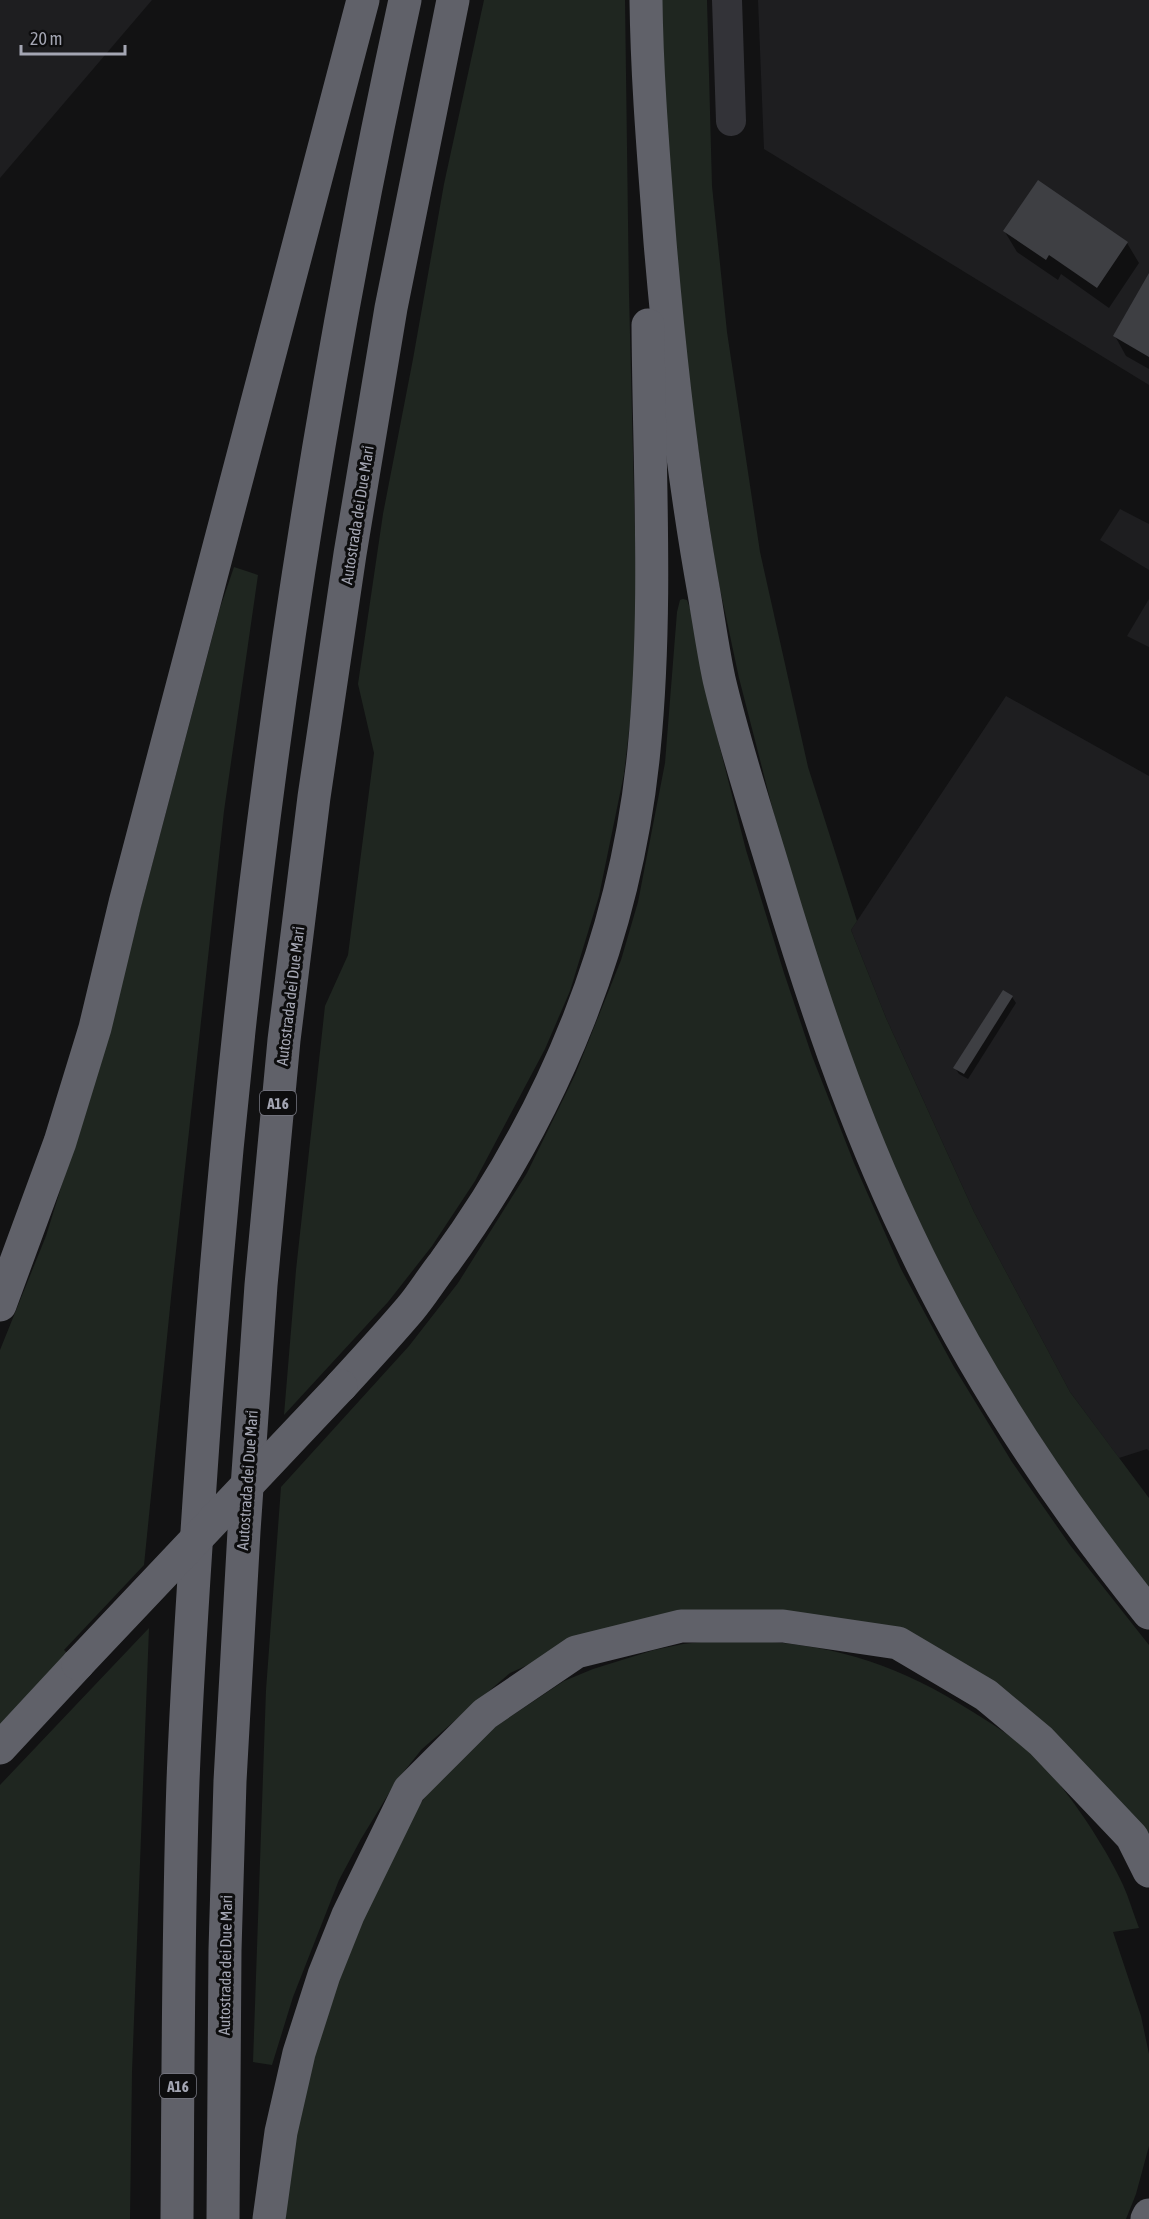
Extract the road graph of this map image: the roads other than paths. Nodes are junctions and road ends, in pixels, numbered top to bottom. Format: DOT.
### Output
graph roads {
  1 [pos="363,0"];
  2 [pos="405,0"];
  3 [pos="453,0"];
  4 [pos="646,0"];
  5 [pos="727,0"];
  6 [pos="647,75"];
  7 [pos="731,121"];
  8 [pos="0,1305"];
  9 [pos="1149,1613"];
  10 [pos="0,1748"];
  11 [pos="1149,1871"];
  12 [pos="179,1952"];
  13 [pos="165,2219"];
  14 [pos="177,2219"];
  15 [pos="224,2219"];
  16 [pos="269,2219"];
  1 -- 8 [label="highway"];
  2 -- 12 [label="highway, A16"];
  3 -- 15 [label="highway, Autostrada dei Due Mari / A16"];
  4 -- 6 [label="highway"];
  5 -- 7 [label="street"];
  6 -- 9 [label="highway"];
  6 -- 10 [label="highway, bridge"];
  11 -- 16 [label="highway"];
  12 -- 13 [label="highway"];
  12 -- 14 [label="highway, A16"];
}
